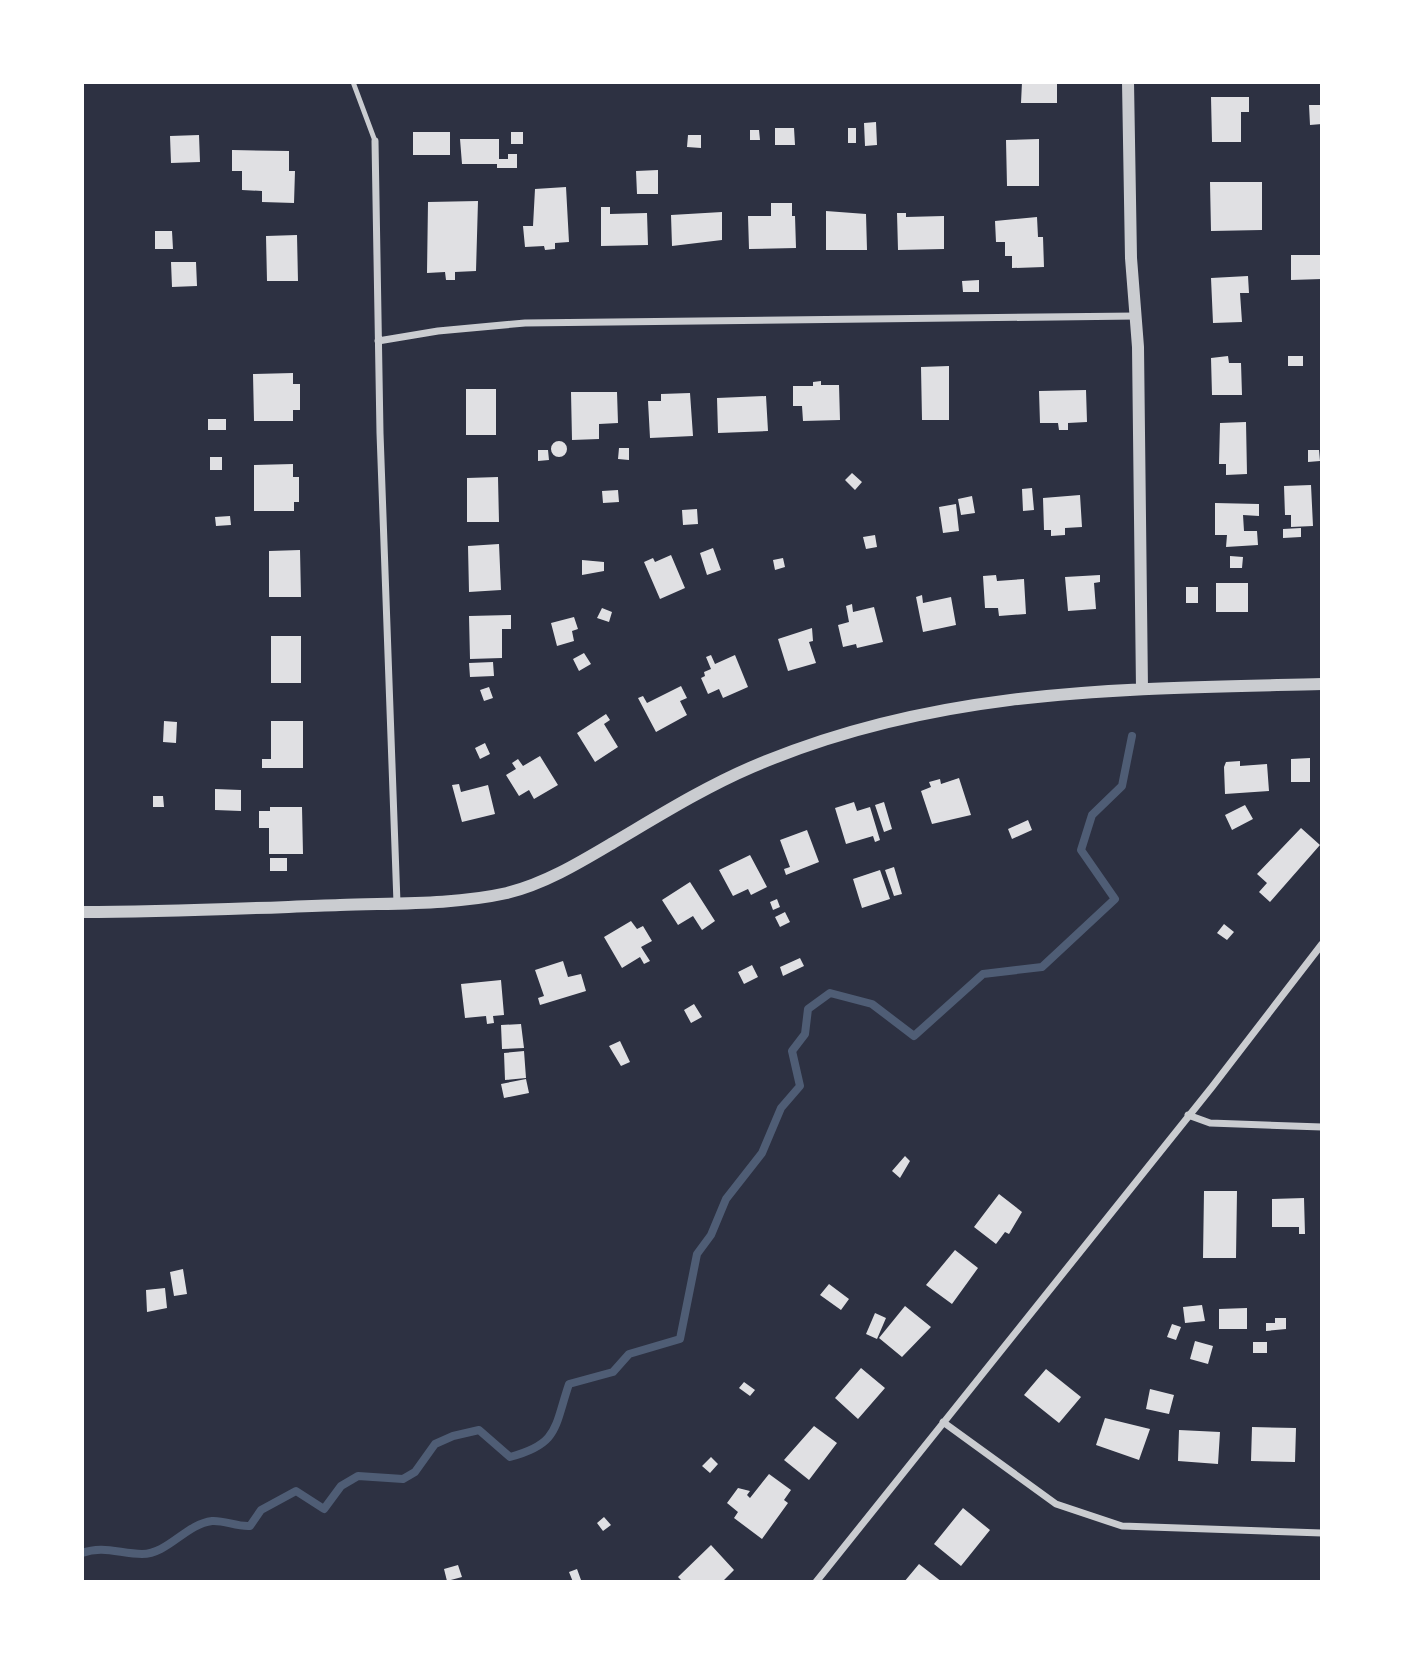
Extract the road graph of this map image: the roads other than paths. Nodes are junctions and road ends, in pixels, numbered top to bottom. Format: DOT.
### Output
graph roads {
  1 [pos="353,82"];
  2 [pos="1128,82"];
  3 [pos="375,141"];
  4 [pos="1136,316"];
  5 [pos="378,341"];
  6 [pos="1322,684"];
  7 [pos="1142,689"];
  8 [pos="397,903"];
  9 [pos="82,912"];
  10 [pos="1322,944"];
  11 [pos="1188,1115"];
  12 [pos="1322,1127"];
  13 [pos="943,1422"];
  14 [pos="1322,1533"];
  15 [pos="816,1582"];
  1 -- 3 [label="lane"];
  2 -- 4 [label="street"];
  3 -- 5 [label="street"];
  4 -- 5 [label="street"];
  4 -- 7 [label="street"];
  5 -- 8 [label="street"];
  6 -- 7 [label="street"];
  7 -- 8 [label="street"];
  8 -- 9 [label="street"];
  10 -- 11 [label="street"];
  11 -- 12 [label="street"];
  11 -- 13 [label="street"];
  13 -- 14 [label="street"];
  13 -- 15 [label="street"];
}
